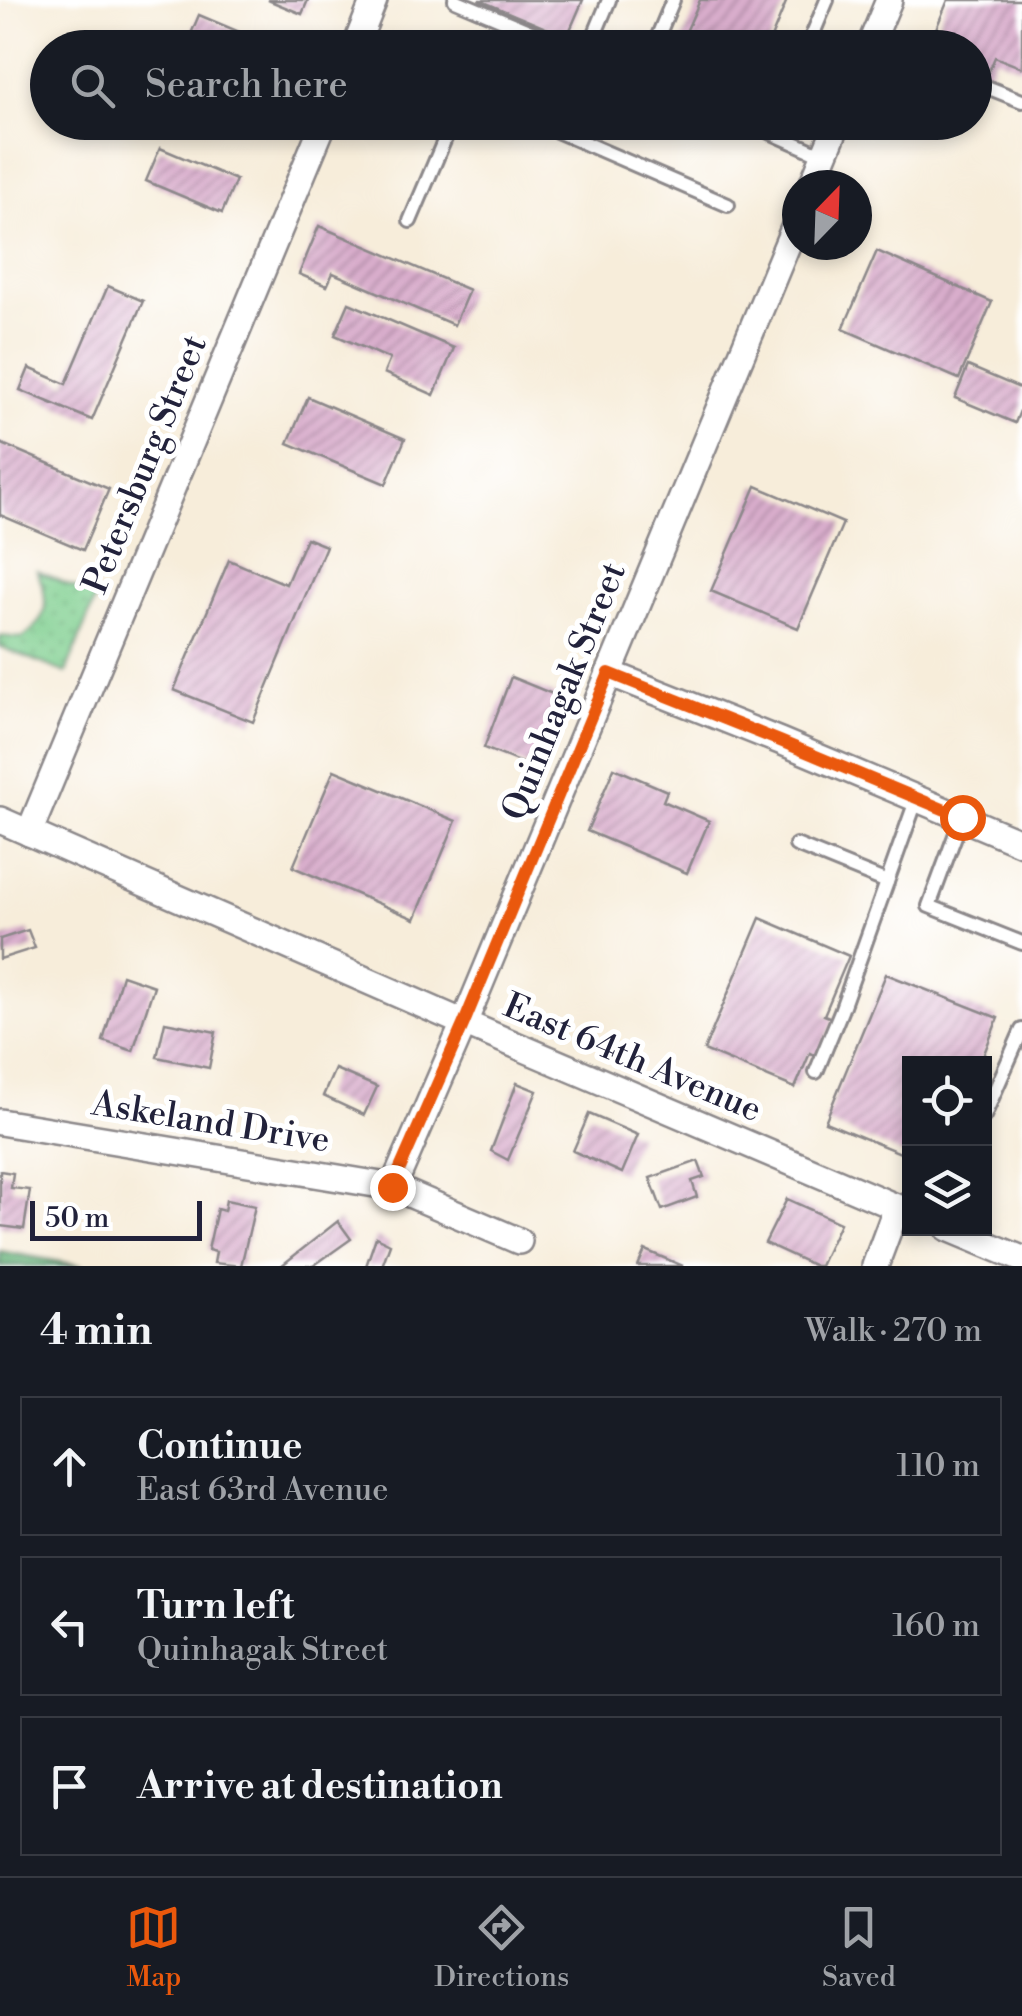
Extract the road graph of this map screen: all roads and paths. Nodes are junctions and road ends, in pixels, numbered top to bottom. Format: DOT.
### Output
graph roads {
  1 [pos="374,0"];
  2 [pos="455,0"];
  3 [pos="609,0"];
  4 [pos="673,0"];
  5 [pos="827,0"];
  6 [pos="889,0"];
  7 [pos="363,30"];
  8 [pos="526,30"];
  9 [pos="596,30"];
  10 [pos="660,30"];
  11 [pos="814,30"];
  12 [pos="881,30"];
  13 [pos="992,89"];
  14 [pos="1022,101"];
  15 [pos="317,140"];
  16 [pos="444,140"];
  17 [pos="578,140"];
  18 [pos="795,140"];
  19 [pos="831,140"];
  20 [pos="824,156"];
  21 [pos="818,170"];
  22 [pos="728,205"];
  23 [pos="410,221"];
  24 [pos="782,256"];
  25 [pos="609,673"];
  26 [pos="917,798"];
  27 [pos="962,817"];
  28 [pos="0,820"];
  29 [pos="30,833"];
  30 [pos="1022,843"];
  31 [pos="796,845"];
  32 [pos="887,882"];
  33 [pos="1022,943"];
  34 [pos="464,1023"];
  35 [pos="1022,1030"];
  36 [pos="816,1072"];
  37 [pos="992,1098"];
  38 [pos="0,1122"];
  39 [pos="392,1187"];
  40 [pos="902,1210"];
  41 [pos="902,1212"];
  42 [pos="967,1236"];
  43 [pos="519,1242"];
  44 [pos="1022,1259"];
  45 [pos="875,1266"];
  1 -- 7 [label="street"];
  2 -- 8 [label="lane"];
  3 -- 9 [label="lane"];
  4 -- 10 [label="lane"];
  5 -- 11 [label="lane"];
  6 -- 12 [label="street"];
  13 -- 14 [label="lane"];
  15 -- 29 [label="street, Petersburg Street"];
  16 -- 23 [label="lane"];
  17 -- 22 [label="lane"];
  18 -- 20 [label="lane"];
  19 -- 20 [label="street"];
  20 -- 21 [label="street"];
  24 -- 25 [label="street, Quinhagak Street"];
  25 -- 26 [label="street"];
  25 -- 34 [label="street, Quinhagak Street"];
  26 -- 27 [label="street"];
  26 -- 32 [label="lane"];
  27 -- 30 [label="street"];
  27 -- 33 [label="lane"];
  28 -- 29 [label="street, East 64th Avenue"];
  29 -- 34 [label="street, East 64th Avenue"];
  31 -- 32 [label="lane"];
  32 -- 36 [label="lane"];
  34 -- 39 [label="street, Quinhagak Street"];
  34 -- 40 [label="street, East 64th Avenue"];
  35 -- 37 [label="lane"];
  38 -- 39 [label="street, Askeland Drive"];
  39 -- 43 [label="street, Askeland Drive"];
  41 -- 45 [label="street"];
  42 -- 44 [label="street"];
}
